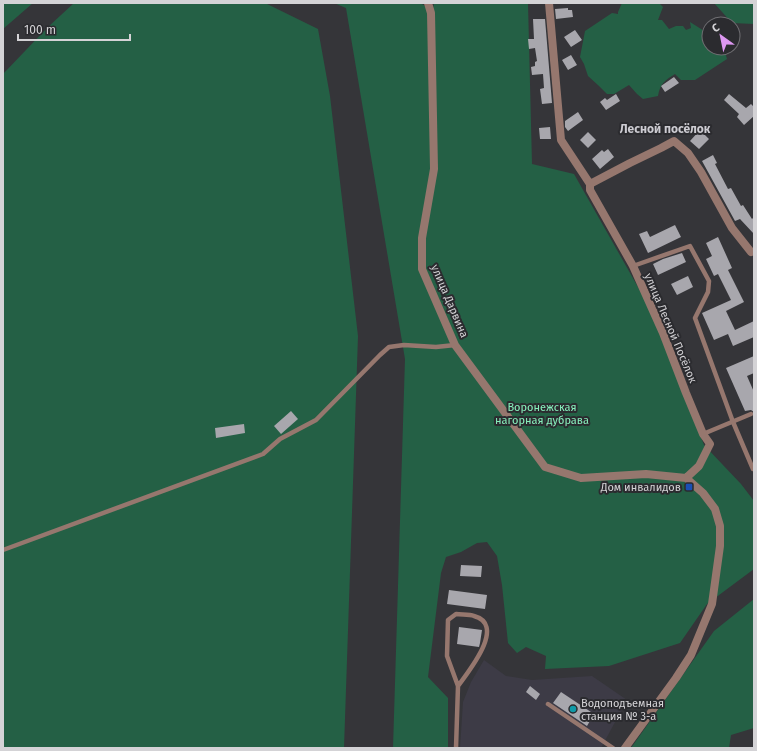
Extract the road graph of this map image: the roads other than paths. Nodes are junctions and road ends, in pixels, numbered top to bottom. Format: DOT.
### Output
graph roads {
  1 [pos="428,3"];
  2 [pos="549,4"];
  3 [pos="590,184"];
  4 [pos="751,252"];
  5 [pos="633,266"];
  6 [pos="455,345"];
  7 [pos="751,414"];
  8 [pos="733,422"];
  9 [pos="703,434"];
  10 [pos="753,469"];
  11 [pos="686,478"];
  12 [pos="3,550"];
  13 [pos="458,686"];
  14 [pos="548,704"];
  15 [pos="456,748"];
  16 [pos="613,748"];
  17 [pos="625,748"];
  1 -- 6 [label="street, улица Дарвина"];
  2 -- 3 [label="street, улица Лесной Посёлок"];
  3 -- 4 [label="street"];
  3 -- 5 [label="street, улица Лесной Посёлок"];
  5 -- 8 [label="lane"];
  5 -- 9 [label="street, улица Лесной Посёлок"];
  6 -- 11 [label="street, улица Дарвина"];
  6 -- 12 [label="lane"];
  7 -- 8 [label="lane"];
  8 -- 9 [label="lane"];
  8 -- 10 [label="lane"];
  9 -- 11 [label="street, улица Лесной Посёлок"];
  11 -- 17 [label="street"];
  13 -- 13 [label="lane"];
  13 -- 15 [label="lane"];
  14 -- 16 [label="lane"];
}
